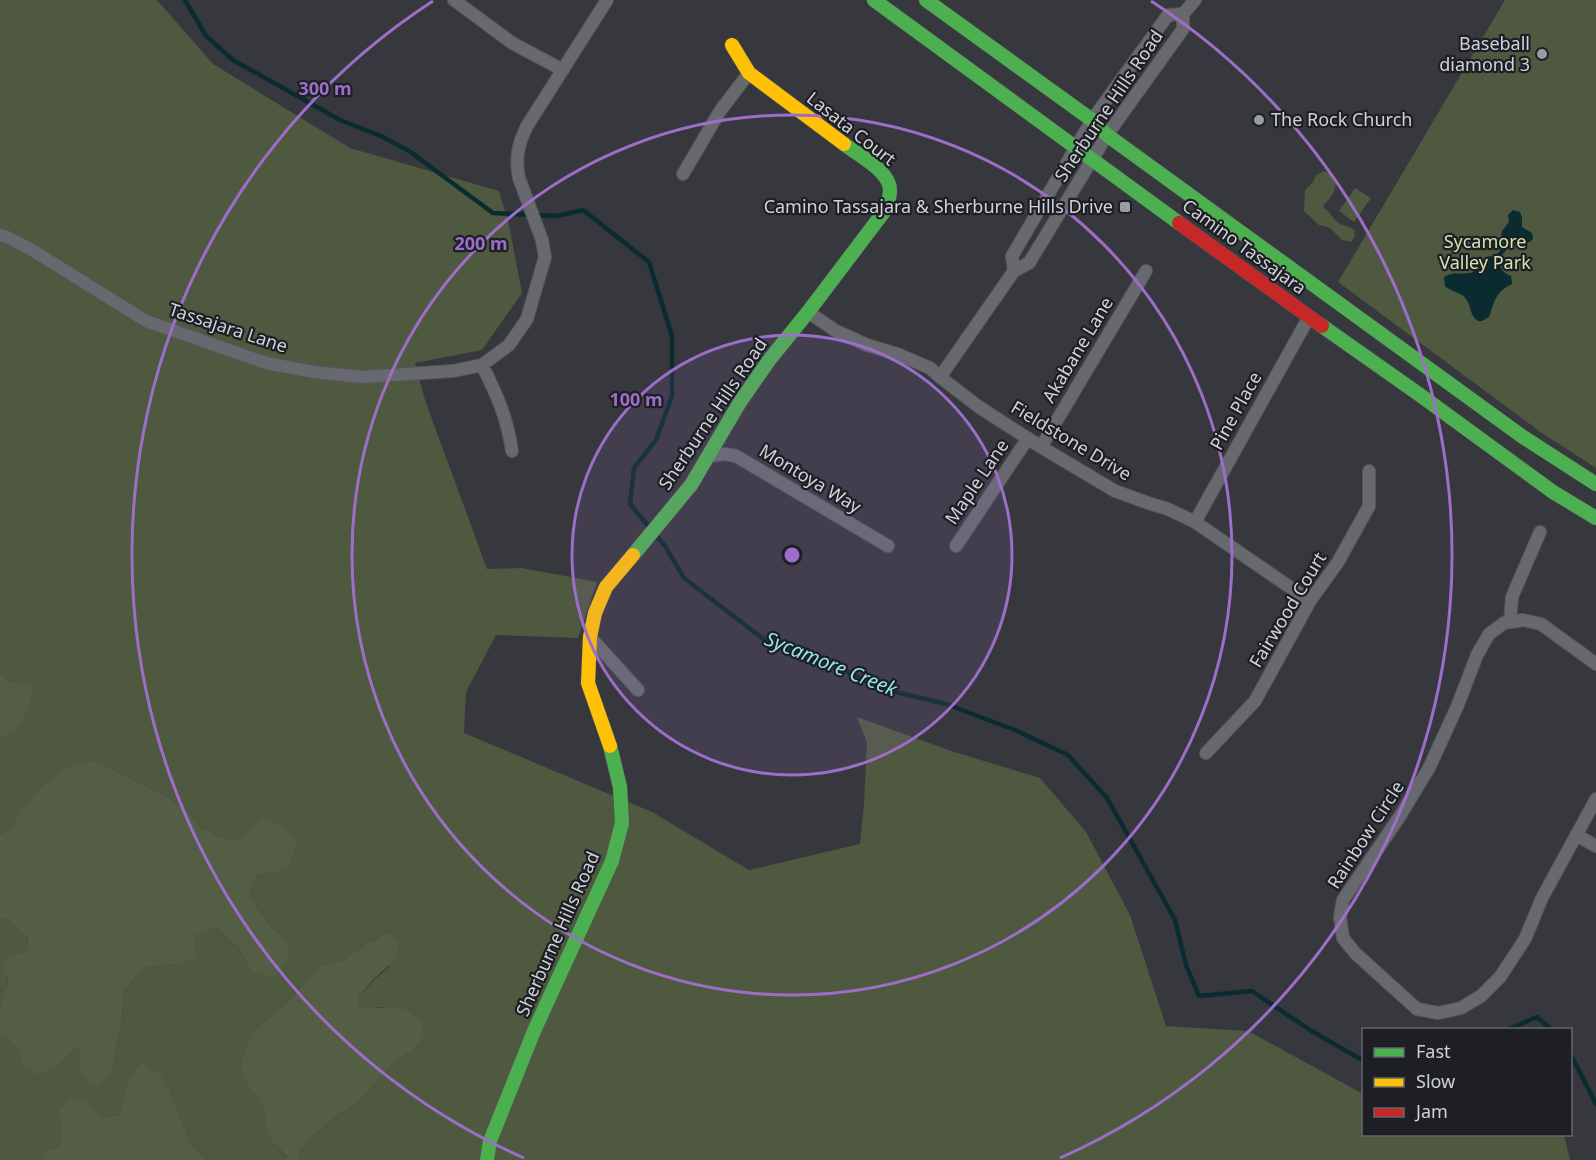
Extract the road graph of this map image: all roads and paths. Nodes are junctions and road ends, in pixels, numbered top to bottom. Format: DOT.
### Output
graph roads {
  1 [pos="454,0"];
  2 [pos="607,0"];
  3 [pos="874,0"];
  4 [pos="926,0"];
  5 [pos="1195,0"];
  6 [pos="1183,14"];
  7 [pos="732,45"];
  8 [pos="563,70"];
  9 [pos="748,73"];
  10 [pos="1092,120"];
  11 [pos="1107,135"];
  12 [pos="1076,148"];
  13 [pos="1092,160"];
  14 [pos="683,174"];
  15 [pos="0,235"];
  16 [pos="1014,271"];
  17 [pos="1146,271"];
  18 [pos="808,312"];
  19 [pos="1309,317"];
  20 [pos="482,365"];
  21 [pos="940,377"];
  22 [pos="1028,438"];
  23 [pos="1041,447"];
  24 [pos="512,451"];
  25 [pos="709,456"];
  26 [pos="1369,471"];
  27 [pos="1596,484"];
  28 [pos="1596,518"];
  29 [pos="1195,522"];
  30 [pos="1540,532"];
  31 [pos="888,546"];
  32 [pos="956,546"];
  33 [pos="1310,601"];
  34 [pos="1510,622"];
  35 [pos="590,637"];
  36 [pos="1596,664"];
  37 [pos="638,690"];
  38 [pos="1206,753"];
  39 [pos="1596,799"];
  40 [pos="1576,835"];
  41 [pos="1596,846"];
  42 [pos="488,1160"];
  1 -- 8 [label="street"];
  2 -- 8 [label="street, Tassajara Lane"];
  3 -- 12 [label="main road, Camino Tassajara"];
  4 -- 10 [label="main road, Camino Tassajara"];
  5 -- 6 [label="street, Sherburne Hills Road"];
  6 -- 10 [label="street, Sherburne Hills Road"];
  6 -- 11 [label="street, Sherburne Hills Road"];
  7 -- 9 [label="main road, Lasata Court"];
  8 -- 20 [label="street, Tassajara Lane"];
  9 -- 14 [label="street"];
  9 -- 18 [label="main road, Lasata Court"];
  10 -- 11 [label="main road, Camino Tassajara"];
  10 -- 12 [label="street, Sherburne Hills Road"];
  11 -- 13 [label="street, Sherburne Hills Road"];
  11 -- 27 [label="main road, Camino Tassajara"];
  12 -- 13 [label="main road, Camino Tassajara"];
  12 -- 16 [label="street, Sherburne Hills Road"];
  13 -- 16 [label="street, Sherburne Hills Road"];
  13 -- 19 [label="main road, Camino Tassajara"];
  15 -- 20 [label="street, Tassajara Lane"];
  16 -- 21 [label="street, Sherburne Hills Road"];
  17 -- 23 [label="street, Akabane Lane"];
  18 -- 21 [label="street"];
  18 -- 25 [label="main road, Sherburne Hills Road"];
  19 -- 28 [label="main road, Camino Tassajara"];
  19 -- 29 [label="street, Pine Place"];
  20 -- 24 [label="street"];
  21 -- 22 [label="street, Fieldstone Drive"];
  22 -- 23 [label="street, Fieldstone Drive"];
  22 -- 32 [label="street, Maple Lane"];
  23 -- 29 [label="street, Fieldstone Drive"];
  25 -- 31 [label="street, Montoya Way"];
  25 -- 35 [label="main road, Sherburne Hills Road"];
  26 -- 33 [label="street, Fairwood Court"];
  29 -- 33 [label="street, Fieldstone Drive"];
  30 -- 34 [label="street"];
  33 -- 38 [label="street, Fairwood Court"];
  34 -- 36 [label="street"];
  34 -- 40 [label="street, Rainbow Circle"];
  35 -- 37 [label="street"];
  35 -- 42 [label="main road, Sherburne Hills Road"];
  39 -- 40 [label="street, Rainbow Circle"];
  40 -- 41 [label="street"];
}
